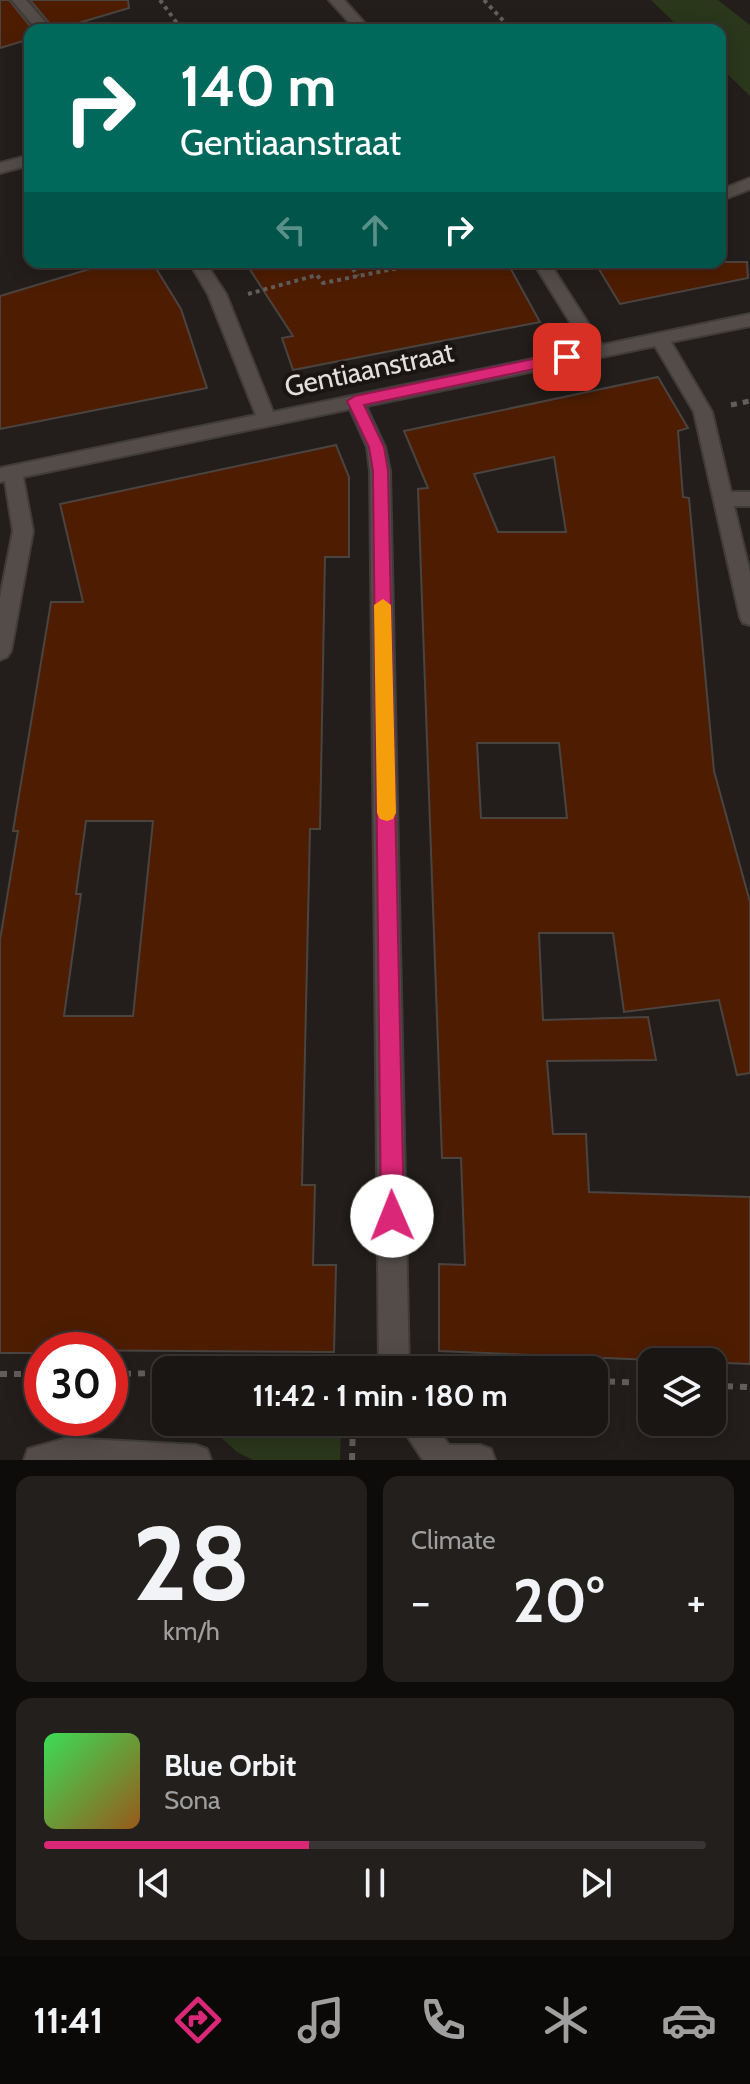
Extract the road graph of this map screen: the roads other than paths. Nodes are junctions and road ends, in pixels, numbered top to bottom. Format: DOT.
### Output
graph roads {
  1 [pos="19,0"];
  2 [pos="336,0"];
  3 [pos="40,24"];
  4 [pos="358,24"];
  5 [pos="24,162"];
  6 [pos="0,168"];
  7 [pos="750,183"];
  8 [pos="726,193"];
  9 [pos="200,268"];
  10 [pos="545,268"];
  11 [pos="750,320"];
  12 [pos="660,339"];
  13 [pos="597,351"];
  14 [pos="355,401"];
  15 [pos="267,419"];
  16 [pos="7,473"];
  17 [pos="724,499"];
  18 [pos="750,499"];
  19 [pos="750,617"];
  20 [pos="0,651"];
  21 [pos="394,1356"];
  22 [pos="423,1436"];
  23 [pos="440,1459"];
  24 [pos="39,1460"];
  25 [pos="196,1460"];
  26 [pos="480,1460"];
  1 -- 3 [label="street"];
  2 -- 4 [label="street"];
  5 -- 6 [label="street"];
  7 -- 8 [label="street"];
  9 -- 15 [label="street"];
  10 -- 13 [label="street"];
  11 -- 12 [label="street, Gentiaanstraat"];
  12 -- 13 [label="street, Gentiaanstraat"];
  12 -- 17 [label="street"];
  13 -- 14 [label="street, Gentiaanstraat"];
  14 -- 15 [label="street, Gentiaanstraat"];
  14 -- 21 [label="street"];
  15 -- 16 [label="street, Gentiaanstraat"];
  16 -- 20 [label="street"];
  17 -- 18 [label="street"];
  17 -- 19 [label="street"];
  22 -- 23 [label="street"];
  23 -- 26 [label="street"];
  24 -- 25 [label="street"];
}
